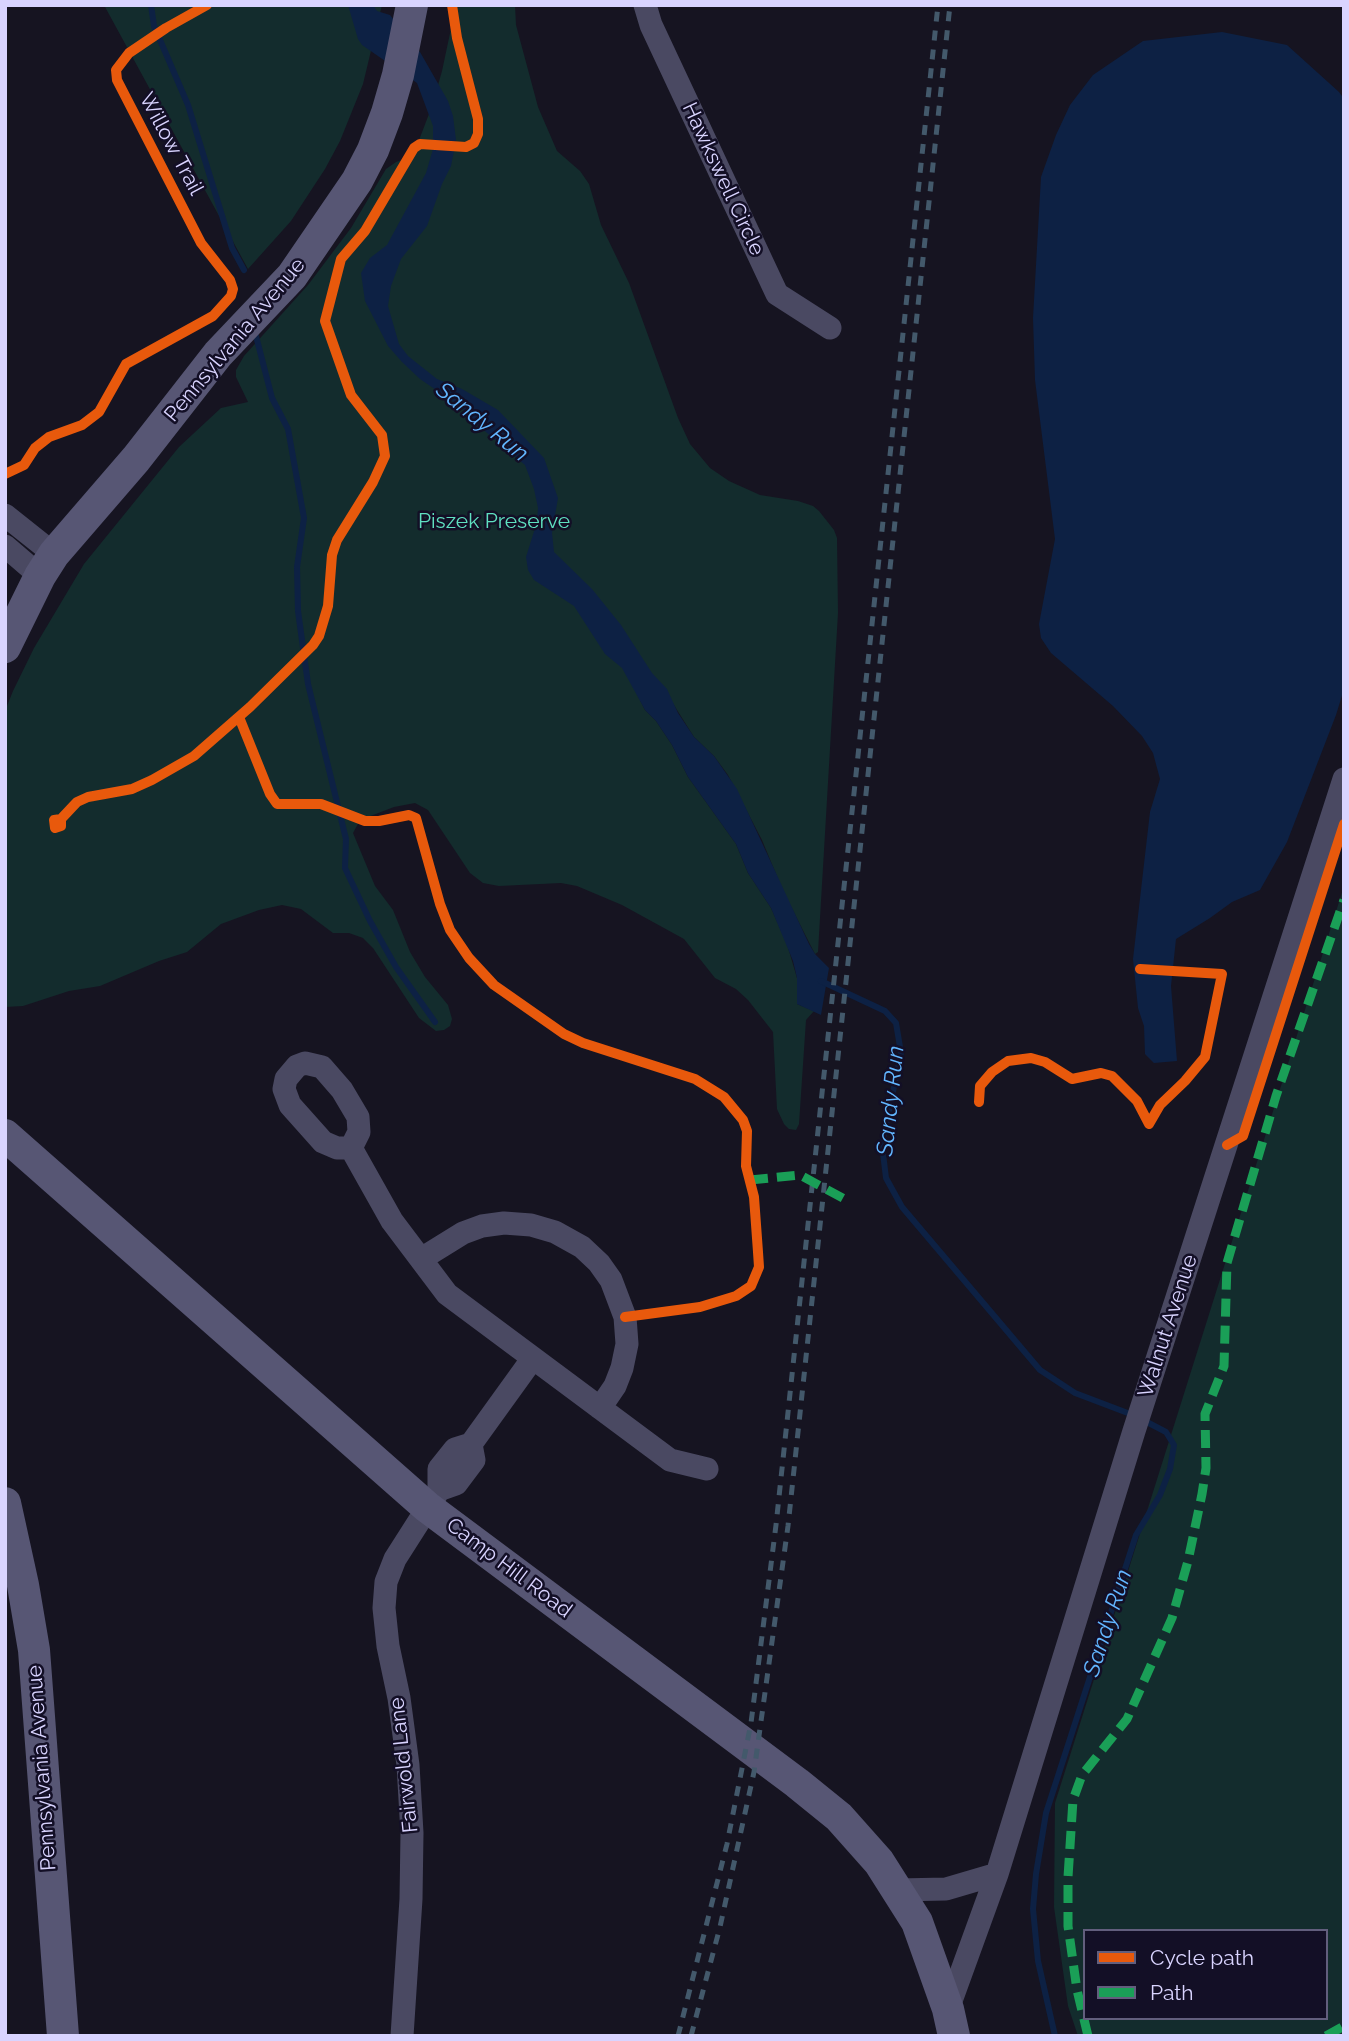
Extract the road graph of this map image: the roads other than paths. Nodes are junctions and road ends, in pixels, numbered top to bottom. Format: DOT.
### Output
graph roads {
  1 [pos="645,5"];
  2 [pos="411,10"];
  3 [pos="830,328"];
  4 [pos="5,515"];
  5 [pos="5,546"];
  6 [pos="47,565"];
  7 [pos="5,647"];
  8 [pos="1344,779"];
  9 [pos="12,1148"];
  10 [pos="351,1148"];
  11 [pos="421,1259"];
  12 [pos="533,1358"];
  13 [pos="600,1408"];
  14 [pos="707,1469"];
  15 [pos="433,1499"];
  16 [pos="5,1503"];
  17 [pos="997,1874"];
  18 [pos="898,1890"];
  19 [pos="951,2022"];
  20 [pos="63,2036"];
  21 [pos="402,2036"];
  1 -- 3 [label="street, Hawkswell Circle"];
  2 -- 6 [label="main road, Pennsylvania Avenue"];
  4 -- 6 [label="street"];
  5 -- 6 [label="street"];
  6 -- 7 [label="main road, Pennsylvania Avenue"];
  8 -- 17 [label="street, Walnut Avenue"];
  9 -- 15 [label="main road, Camp Hill Road"];
  10 -- 11 [label="street"];
  11 -- 12 [label="street"];
  11 -- 13 [label="street"];
  12 -- 13 [label="street"];
  12 -- 15 [label="street, Fairwold Lane"];
  13 -- 14 [label="street"];
  15 -- 18 [label="main road, Camp Hill Road"];
  15 -- 21 [label="street, Fairwold Lane"];
  16 -- 20 [label="main road, Pennsylvania Avenue"];
  17 -- 18 [label="street"];
  17 -- 19 [label="street, Walnut Avenue"];
  18 -- 19 [label="main road, Camp Hill Road"];
}
